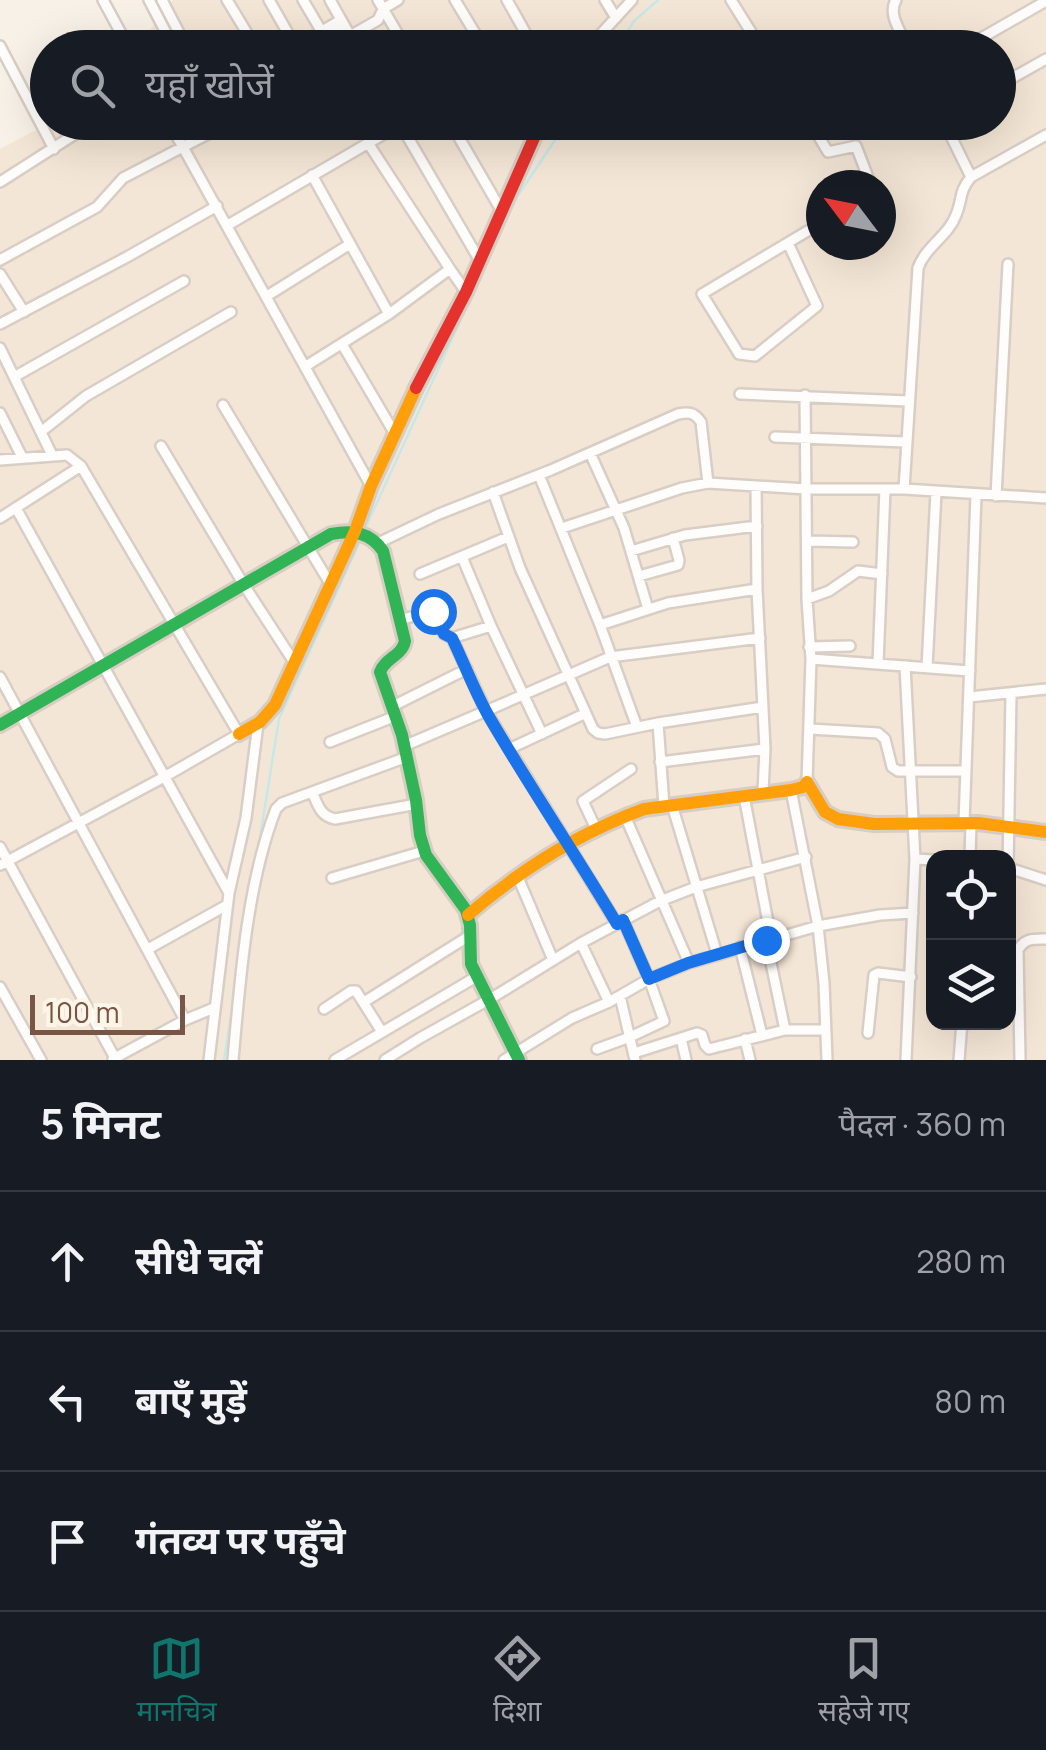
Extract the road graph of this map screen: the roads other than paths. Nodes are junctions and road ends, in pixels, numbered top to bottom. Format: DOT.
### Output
graph roads {
  1 [pos="103,0"];
  2 [pos="149,0"];
  3 [pos="162,0"];
  4 [pos="227,0"];
  5 [pos="269,0"];
  6 [pos="303,0"];
  7 [pos="330,0"];
  8 [pos="398,0"];
  9 [pos="455,0"];
  10 [pos="508,0"];
  11 [pos="605,0"];
  12 [pos="632,0"];
  13 [pos="731,0"];
  14 [pos="896,0"];
  15 [pos="1046,1"];
  16 [pos="381,4"];
  17 [pos="616,18"];
  18 [pos="346,28"];
  19 [pos="119,30"];
  20 [pos="165,30"];
  21 [pos="178,30"];
  22 [pos="245,30"];
  23 [pos="286,30"];
  24 [pos="321,30"];
  25 [pos="340,30"];
  26 [pos="396,30"];
  27 [pos="473,30"];
  28 [pos="524,30"];
  29 [pos="605,30"];
  30 [pos="750,30"];
  31 [pos="900,30"];
  32 [pos="995,30"];
  33 [pos="0,46"];
  34 [pos="1046,59"];
  35 [pos="10,64"];
  36 [pos="0,70"];
  37 [pos="1016,76"];
  38 [pos="30,102"];
  39 [pos="1046,135"];
  40 [pos="50,140"];
  41 [pos="66,140"];
  42 [pos="178,140"];
  43 [pos="195,140"];
  44 [pos="373,140"];
  45 [pos="409,140"];
  46 [pos="460,140"];
  47 [pos="530,140"];
  48 [pos="821,140"];
  49 [pos="953,140"];
  50 [pos="368,143"];
  51 [pos="54,148"];
  52 [pos="182,148"];
  53 [pos="865,170"];
  54 [pos="312,175"];
  55 [pos="970,176"];
  56 [pos="0,182"];
  57 [pos="218,206"];
  58 [pos="501,210"];
  59 [pos="228,225"];
  60 [pos="806,232"];
  61 [pos="788,243"];
  62 [pos="350,244"];
  63 [pos="0,260"];
  64 [pos="480,261"];
  65 [pos="1008,264"];
  66 [pos="450,268"];
  67 [pos="0,274"];
  68 [pos="184,281"];
  69 [pos="466,292"];
  70 [pos="267,296"];
  71 [pos="24,312"];
  72 [pos="231,312"];
  73 [pos="388,314"];
  74 [pos="0,324"];
  75 [pos="342,344"];
  76 [pos="0,348"];
  77 [pos="306,366"];
  78 [pos="14,377"];
  79 [pos="740,394"];
  80 [pos="805,395"];
  81 [pos="908,401"];
  82 [pos="223,405"];
  83 [pos="0,413"];
  84 [pos="42,431"];
  85 [pos="395,434"];
  86 [pos="775,437"];
  87 [pos="806,438"];
  88 [pos="906,442"];
  89 [pos="161,446"];
  90 [pos="590,453"];
  91 [pos="52,455"];
  92 [pos="22,457"];
  93 [pos="0,460"];
  94 [pos="81,466"];
  95 [pos="539,475"];
  96 [pos="708,484"];
  97 [pos="371,486"];
  98 [pos="756,486"];
  99 [pos="807,489"];
  100 [pos="885,489"];
  101 [pos="904,489"];
  102 [pos="493,492"];
  103 [pos="936,492"];
  104 [pos="976,495"];
  105 [pos="996,496"];
  106 [pos="1046,498"];
  107 [pos="16,508"];
  108 [pos="615,508"];
  109 [pos="0,518"];
  110 [pos="757,526"];
  111 [pos="562,528"];
  112 [pos="508,536"];
  113 [pos="367,537"];
  114 [pos="673,538"];
  115 [pos="808,541"];
  116 [pos="853,542"];
  117 [pos="308,547"];
  118 [pos="632,551"];
  119 [pos="462,557"];
  120 [pos="420,574"];
  121 [pos="882,574"];
  122 [pos="639,576"];
  123 [pos="330,582"];
  124 [pos="244,585"];
  125 [pos="757,589"];
  126 [pos="807,599"];
  127 [pos="648,609"];
  128 [pos="400,620"];
  129 [pos="600,625"];
  130 [pos="174,626"];
  131 [pos="491,626"];
  132 [pos="452,638"];
  133 [pos="760,638"];
  134 [pos="850,646"];
  135 [pos="809,647"];
  136 [pos="610,657"];
  137 [pos="811,660"];
  138 [pos="294,662"];
  139 [pos="103,664"];
  140 [pos="878,664"];
  141 [pos="905,666"];
  142 [pos="927,668"];
  143 [pos="466,669"];
  144 [pos="970,671"];
  145 [pos="569,674"];
  146 [pos="0,677"];
  147 [pos="1046,689"];
  148 [pos="1011,694"];
  149 [pos="525,695"];
  150 [pos="969,698"];
  151 [pos="763,707"];
  152 [pos="394,711"];
  153 [pos="486,711"];
  154 [pos="21,714"];
  155 [pos="584,714"];
  156 [pos="658,723"];
  157 [pos="0,724"];
  158 [pos="258,724"];
  159 [pos="637,727"];
  160 [pos="810,729"];
  161 [pos="239,734"];
  162 [pos="542,734"];
  163 [pos="330,742"];
  164 [pos="509,749"];
  165 [pos="765,750"];
  166 [pos="406,752"];
  167 [pos="660,762"];
  168 [pos="631,769"];
  169 [pos="911,771"];
  170 [pos="966,771"];
  171 [pos="166,776"];
  172 [pos="807,782"];
  173 [pos="791,790"];
  174 [pos="312,792"];
  175 [pos="763,792"];
  176 [pos="744,796"];
  177 [pos="416,804"];
  178 [pos="668,805"];
  179 [pos="625,816"];
  180 [pos="79,823"];
  181 [pos="967,823"];
  182 [pos="1008,825"];
  183 [pos="914,826"];
  184 [pos="597,831"];
  185 [pos="1046,832"];
  186 [pos="570,846"];
  187 [pos="0,847"];
  188 [pos="969,850"];
  189 [pos="1009,850"];
  190 [pos="424,851"];
  191 [pos="806,857"];
  192 [pos="915,859"];
  193 [pos="926,860"];
  194 [pos="4,862"];
  195 [pos="756,870"];
  196 [pos="1016,870"];
  197 [pos="517,875"];
  198 [pos="332,878"];
  199 [pos="1046,880"];
  200 [pos="696,888"];
  201 [pos="229,893"];
  202 [pos="660,900"];
  203 [pos="227,905"];
  204 [pos="914,912"];
  205 [pos="468,915"];
  206 [pos="620,922"];
  207 [pos="818,926"];
  208 [pos="470,936"];
  209 [pos="768,939"];
  210 [pos="1046,939"];
  211 [pos="580,943"];
  212 [pos="740,947"];
  213 [pos="148,949"];
  214 [pos="717,954"];
  215 [pos="553,960"];
  216 [pos="688,963"];
  217 [pos="476,977"];
  218 [pos="911,978"];
  219 [pos="649,979"];
  220 [pos="0,986"];
  221 [pos="620,996"];
  222 [pos="490,999"];
  223 [pos="364,1002"];
  224 [pos="609,1002"];
  225 [pos="214,1008"];
  226 [pos="324,1009"];
  227 [pos="11,1010"];
  228 [pos="0,1019"];
  229 [pos="185,1020"];
  230 [pos="785,1030"];
  231 [pos="826,1030"];
  232 [pos="961,1030"];
  233 [pos="382,1032"];
  234 [pos="868,1033"];
  235 [pos="762,1035"];
  236 [pos="630,1038"];
  237 [pos="682,1038"];
  238 [pos="745,1040"];
  239 [pos="596,1050"];
  240 [pos="634,1057"];
  241 [pos="513,1058"];
  242 [pos="114,1059"];
  243 [pos="40,1060"];
  244 [pos="209,1060"];
  245 [pos="233,1060"];
  246 [pos="335,1060"];
  247 [pos="385,1060"];
  248 [pos="686,1060"];
  249 [pos="750,1060"];
  250 [pos="827,1060"];
  251 [pos="906,1060"];
  252 [pos="959,1060"];
  253 [pos="1020,1060"];
  1 -- 19 [label="street"];
  2 -- 20 [label="street"];
  3 -- 21 [label="street"];
  4 -- 22 [label="street"];
  5 -- 23 [label="street"];
  6 -- 24 [label="street"];
  7 -- 18 [label="street"];
  8 -- 16 [label="street"];
  9 -- 27 [label="street"];
  10 -- 28 [label="street"];
  11 -- 17 [label="street"];
  12 -- 17 [label="street"];
  13 -- 30 [label="street"];
  14 -- 31 [label="street"];
  15 -- 32 [label="street"];
  16 -- 18 [label="street"];
  16 -- 26 [label="street"];
  17 -- 29 [label="street"];
  18 -- 25 [label="street"];
  33 -- 35 [label="street"];
  34 -- 37 [label="street"];
  35 -- 36 [label="street"];
  35 -- 38 [label="street"];
  39 -- 55 [label="street"];
  40 -- 51 [label="street"];
  41 -- 51 [label="street"];
  42 -- 52 [label="street"];
  43 -- 52 [label="street"];
  44 -- 50 [label="street"];
  45 -- 64 [label="street"];
  46 -- 58 [label="street"];
  47 -- 58 [label="street"];
  48 -- 53 [label="street"];
  49 -- 55 [label="street"];
  50 -- 54 [label="street"];
  50 -- 66 [label="street"];
  51 -- 56 [label="street"];
  52 -- 57 [label="street"];
  52 -- 63 [label="street"];
  54 -- 59 [label="street"];
  54 -- 62 [label="street"];
  55 -- 81 [label="street"];
  57 -- 59 [label="street"];
  57 -- 71 [label="street"];
  58 -- 64 [label="street"];
  59 -- 70 [label="street"];
  60 -- 61 [label="street"];
  61 -- 61 [label="street"];
  62 -- 70 [label="street"];
  62 -- 73 [label="street"];
  64 -- 69 [label="street"];
  65 -- 105 [label="street"];
  66 -- 69 [label="street"];
  66 -- 73 [label="street"];
  67 -- 71 [label="street"];
  68 -- 78 [label="street"];
  69 -- 85 [label="street"];
  70 -- 77 [label="street"];
  71 -- 74 [label="street"];
  72 -- 84 [label="street"];
  73 -- 75 [label="street"];
  75 -- 77 [label="street"];
  75 -- 85 [label="street"];
  76 -- 78 [label="street"];
  77 -- 97 [label="street"];
  78 -- 84 [label="street"];
  79 -- 80 [label="street"];
  80 -- 81 [label="street"];
  80 -- 87 [label="street"];
  81 -- 88 [label="street"];
  82 -- 117 [label="street"];
  83 -- 92 [label="street"];
  84 -- 91 [label="street"];
  85 -- 97 [label="street"];
  86 -- 87 [label="street"];
  87 -- 88 [label="street"];
  87 -- 99 [label="street"];
  88 -- 101 [label="street"];
  89 -- 124 [label="street"];
  90 -- 95 [label="street"];
  90 -- 96 [label="street"];
  90 -- 108 [label="street"];
  91 -- 92 [label="street"];
  91 -- 94 [label="street"];
  92 -- 93 [label="street"];
  94 -- 107 [label="street"];
  94 -- 130 [label="street"];
  95 -- 102 [label="street"];
  95 -- 111 [label="street"];
  96 -- 98 [label="street"];
  96 -- 108 [label="street"];
  97 -- 113 [label="street"];
  98 -- 99 [label="street"];
  98 -- 110 [label="street"];
  99 -- 100 [label="street"];
  99 -- 115 [label="street"];
  100 -- 101 [label="street"];
  100 -- 121 [label="street"];
  101 -- 103 [label="street"];
  102 -- 112 [label="street"];
  102 -- 113 [label="street"];
  103 -- 104 [label="street"];
  103 -- 142 [label="street"];
  104 -- 105 [label="street"];
  104 -- 144 [label="street"];
  105 -- 106 [label="street"];
  107 -- 109 [label="street"];
  107 -- 139 [label="street"];
  108 -- 111 [label="street"];
  108 -- 118 [label="street"];
  110 -- 114 [label="street"];
  110 -- 125 [label="street"];
  111 -- 129 [label="street"];
  112 -- 119 [label="street"];
  112 -- 145 [label="street"];
  113 -- 117 [label="street"];
  113 -- 123 [label="street"];
  113 -- 128 [label="street"];
  114 -- 118 [label="street"];
  114 -- 122 [label="street"];
  115 -- 116 [label="street"];
  115 -- 126 [label="street"];
  117 -- 123 [label="street"];
  117 -- 124 [label="street"];
  118 -- 122 [label="street"];
  119 -- 120 [label="street"];
  119 -- 131 [label="street"];
  121 -- 126 [label="street"];
  121 -- 140 [label="street"];
  122 -- 127 [label="street"];
  123 -- 138 [label="street"];
  124 -- 130 [label="street"];
  124 -- 138 [label="street"];
  125 -- 127 [label="street"];
  125 -- 133 [label="street"];
  126 -- 135 [label="street"];
  127 -- 129 [label="street"];
  128 -- 132 [label="street"];
  128 -- 152 [label="street"];
  129 -- 136 [label="street"];
  130 -- 139 [label="street"];
  130 -- 161 [label="street"];
  131 -- 132 [label="street"];
  131 -- 149 [label="street"];
  132 -- 143 [label="street"];
  133 -- 136 [label="street"];
  133 -- 151 [label="street"];
  134 -- 135 [label="street"];
  135 -- 137 [label="street"];
  136 -- 145 [label="street"];
  136 -- 159 [label="street"];
  137 -- 140 [label="street"];
  137 -- 160 [label="street"];
  138 -- 158 [label="street"];
  139 -- 154 [label="street"];
  139 -- 171 [label="street"];
  140 -- 141 [label="street"];
  141 -- 142 [label="street"];
  141 -- 169 [label="street"];
  142 -- 144 [label="street"];
  143 -- 152 [label="street"];
  143 -- 153 [label="street"];
  144 -- 150 [label="street"];
  145 -- 149 [label="street"];
  145 -- 155 [label="street"];
  146 -- 154 [label="street"];
  147 -- 148 [label="street"];
  148 -- 150 [label="street"];
  148 -- 182 [label="street"];
  149 -- 153 [label="street"];
  149 -- 162 [label="street"];
  150 -- 170 [label="street"];
  151 -- 156 [label="street"];
  151 -- 165 [label="street"];
  152 -- 163 [label="street"];
  152 -- 166 [label="street"];
  153 -- 164 [label="street"];
  153 -- 166 [label="street"];
  154 -- 157 [label="street"];
  154 -- 180 [label="street"];
  155 -- 159 [label="street"];
  155 -- 162 [label="street"];
  156 -- 159 [label="street"];
  156 -- 167 [label="street"];
  158 -- 161 [label="street"];
  158 -- 201 [label="street"];
  160 -- 169 [label="street"];
  160 -- 172 [label="street"];
  161 -- 171 [label="street"];
  162 -- 164 [label="street"];
  164 -- 186 [label="street"];
  165 -- 167 [label="street"];
  165 -- 175 [label="street"];
  166 -- 174 [label="street"];
  166 -- 177 [label="street"];
  167 -- 178 [label="street"];
  168 -- 184 [label="street"];
  169 -- 170 [label="street"];
  169 -- 183 [label="street"];
  170 -- 181 [label="street"];
  171 -- 180 [label="street"];
  171 -- 201 [label="street"];
  172 -- 173 [label="street"];
  172 -- 183 [label="street"];
  173 -- 175 [label="street"];
  173 -- 191 [label="street"];
  174 -- 177 [label="street"];
  174 -- 245 [label="street"];
  175 -- 176 [label="street"];
  176 -- 178 [label="street"];
  176 -- 195 [label="street"];
  177 -- 190 [label="street"];
  178 -- 179 [label="street"];
  178 -- 200 [label="street"];
  179 -- 184 [label="street"];
  179 -- 202 [label="street"];
  180 -- 194 [label="street"];
  180 -- 213 [label="street"];
  181 -- 182 [label="street"];
  181 -- 183 [label="street"];
  181 -- 188 [label="street"];
  182 -- 185 [label="street"];
  182 -- 189 [label="street"];
  183 -- 192 [label="street"];
  184 -- 186 [label="street"];
  186 -- 197 [label="street"];
  186 -- 206 [label="street"];
  187 -- 194 [label="street"];
  190 -- 198 [label="street"];
  190 -- 205 [label="street"];
  191 -- 195 [label="street"];
  191 -- 207 [label="street"];
  192 -- 193 [label="street"];
  192 -- 204 [label="street"];
  194 -- 242 [label="street"];
  195 -- 200 [label="street"];
  195 -- 209 [label="street"];
  196 -- 199 [label="street"];
  197 -- 205 [label="street"];
  197 -- 215 [label="street"];
  200 -- 202 [label="street"];
  200 -- 214 [label="street"];
  201 -- 203 [label="street"];
  202 -- 206 [label="street"];
  202 -- 216 [label="street"];
  203 -- 213 [label="street"];
  203 -- 225 [label="street"];
  204 -- 207 [label="street"];
  204 -- 218 [label="street"];
  205 -- 208 [label="street"];
  206 -- 211 [label="street"];
  206 -- 219 [label="street"];
  207 -- 209 [label="street"];
  207 -- 231 [label="street"];
  208 -- 217 [label="street"];
  208 -- 223 [label="street"];
  209 -- 212 [label="street"];
  209 -- 230 [label="street"];
  210 -- 253 [label="street"];
  211 -- 215 [label="street"];
  211 -- 224 [label="street"];
  212 -- 214 [label="street"];
  212 -- 235 [label="street"];
  213 -- 229 [label="street"];
  214 -- 216 [label="street"];
  215 -- 222 [label="street"];
  216 -- 219 [label="street"];
  217 -- 222 [label="street"];
  217 -- 233 [label="street"];
  218 -- 234 [label="street"];
  218 -- 251 [label="street"];
  219 -- 221 [label="street"];
  219 -- 236 [label="street"];
  220 -- 227 [label="street"];
  221 -- 224 [label="street"];
  221 -- 236 [label="street"];
  222 -- 241 [label="street"];
  222 -- 247 [label="street"];
  223 -- 226 [label="street"];
  223 -- 233 [label="street"];
  224 -- 241 [label="street"];
  225 -- 229 [label="street"];
  225 -- 244 [label="street"];
  227 -- 228 [label="street"];
  227 -- 243 [label="street"];
  229 -- 242 [label="street"];
  230 -- 231 [label="street"];
  230 -- 235 [label="street"];
  231 -- 250 [label="street"];
  232 -- 252 [label="street"];
  233 -- 246 [label="street"];
  235 -- 238 [label="street"];
  236 -- 239 [label="street"];
  236 -- 240 [label="street"];
  237 -- 238 [label="street"];
  237 -- 240 [label="street"];
  237 -- 248 [label="street"];
  238 -- 249 [label="street"];
}
